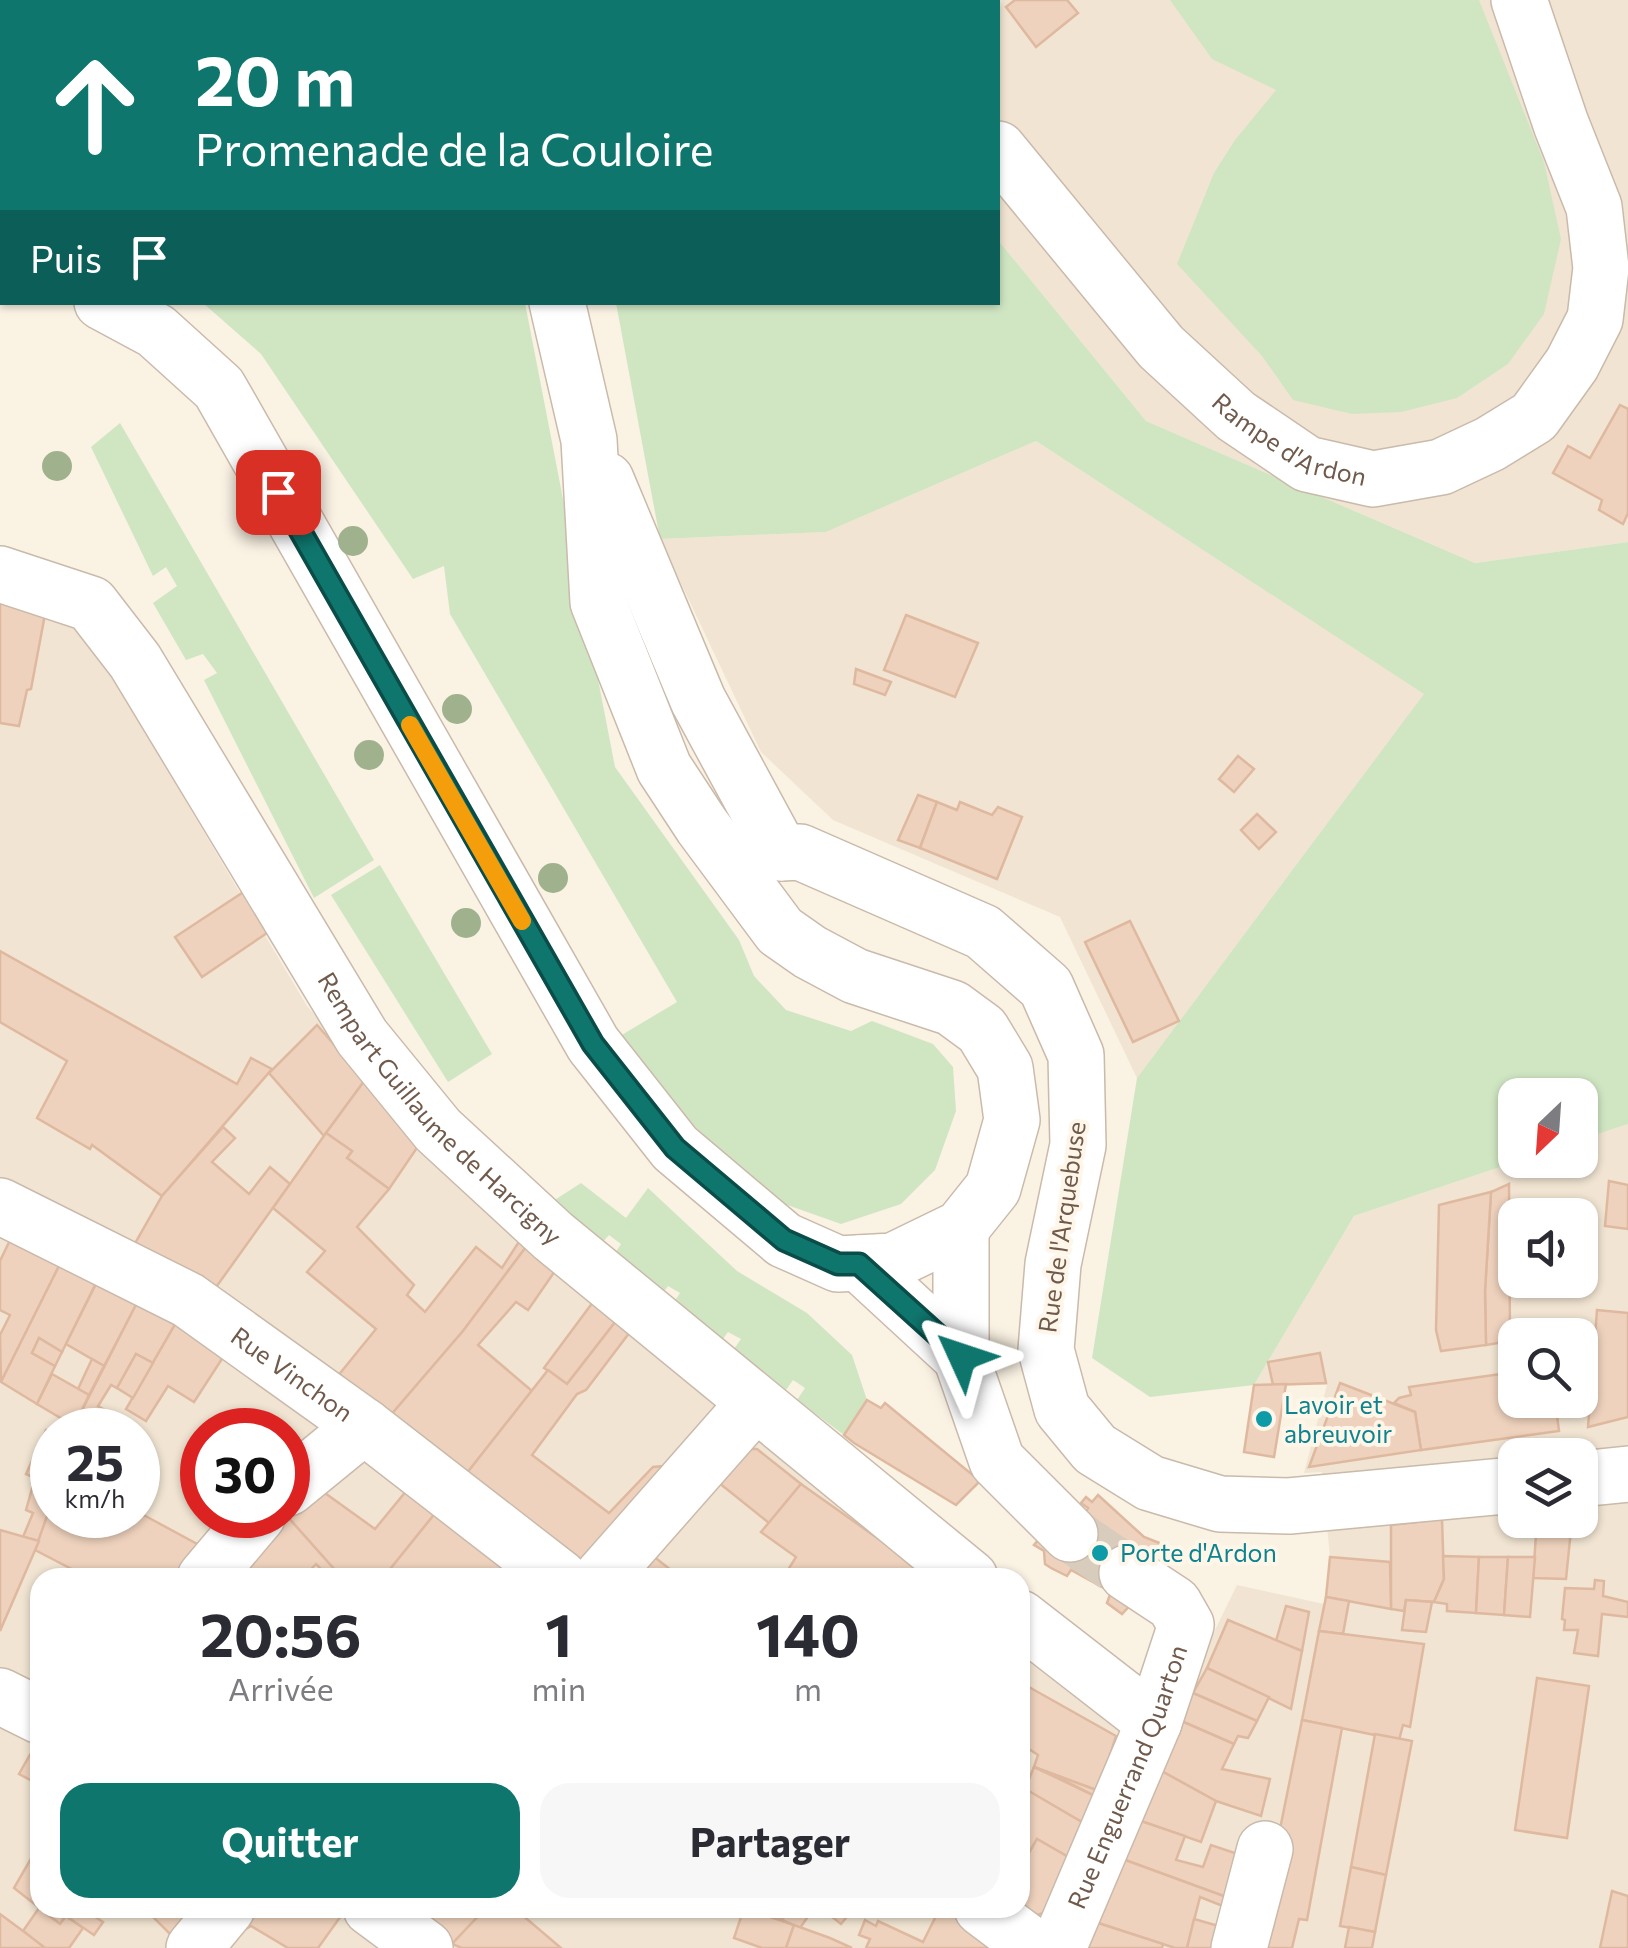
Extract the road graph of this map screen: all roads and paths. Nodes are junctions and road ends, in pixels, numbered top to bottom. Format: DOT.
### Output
graph roads {
  1 [pos="1519,0"];
  2 [pos="1000,151"];
  3 [pos="108,305"];
  4 [pos="558,305"];
  5 [pos="0,574"];
  6 [pos="767,872"];
  7 [pos="0,1206"];
  8 [pos="961,1228"];
  9 [pos="859,1264"];
  10 [pos="962,1357"];
  11 [pos="755,1403"];
  12 [pos="364,1426"];
  13 [pos="310,1470"];
  14 [pos="1628,1474"];
  15 [pos="1598,1477"];
  16 [pos="1498,1487"];
  17 [pos="1070,1534"];
  18 [pos="239,1538"];
  19 [pos="214,1568"];
  20 [pos="547,1568"];
  21 [pos="611,1568"];
  22 [pos="958,1568"];
  23 [pos="1127,1573"];
  24 [pos="1030,1626"];
  25 [pos="0,1696"];
  26 [pos="30,1711"];
  27 [pos="1154,1722"];
  28 [pos="1265,1849"];
  29 [pos="219,1918"];
  30 [pos="384,1918"];
  31 [pos="995,1918"];
  32 [pos="194,1948"];
  33 [pos="425,1948"];
  34 [pos="1035,1948"];
  35 [pos="1058,1948"];
  36 [pos="1239,1948"];
  1 -- 2 [label="street, Rampe d'Ardon"];
  3 -- 9 [label="street"];
  4 -- 6 [label="street"];
  5 -- 11 [label="street, Rempart Guillaume de Harcigny"];
  6 -- 8 [label="street"];
  6 -- 16 [label="street, Rue de l'Arquebuse"];
  7 -- 12 [label="street, Rue Vinchon"];
  8 -- 9 [label="street"];
  8 -- 10 [label="street"];
  9 -- 10 [label="street"];
  10 -- 17 [label="street"];
  11 -- 21 [label="street"];
  11 -- 22 [label="street, Rempart Guillaume de Harcigny"];
  12 -- 13 [label="street"];
  12 -- 20 [label="street, Rue Vinchon"];
  14 -- 15 [label="street"];
  18 -- 19 [label="street"];
  23 -- 27 [label="street, Rue Enguerrand Quarton"];
  24 -- 27 [label="street"];
  25 -- 26 [label="street"];
  27 -- 35 [label="street, Rue Enguerrand Quarton"];
  28 -- 36 [label="street"];
  29 -- 32 [label="street"];
  30 -- 33 [label="street"];
  31 -- 34 [label="street"];
}
